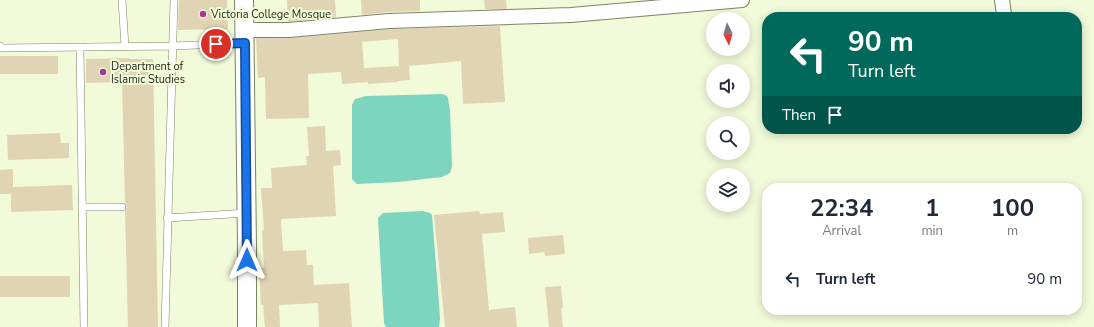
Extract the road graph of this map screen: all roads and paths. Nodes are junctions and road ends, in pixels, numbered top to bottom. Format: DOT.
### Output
graph roads {
  1 [pos="122,0"];
  2 [pos="174,0"];
  3 [pos="244,0"];
  4 [pos="742,0"];
  5 [pos="1002,0"];
  6 [pos="1004,12"];
  7 [pos="245,37"];
  8 [pos="0,46"];
  9 [pos="125,46"];
  10 [pos="173,46"];
  11 [pos="80,47"];
  12 [pos="82,207"];
  13 [pos="122,207"];
  14 [pos="247,213"];
  15 [pos="168,218"];
  16 [pos="84,327"];
  17 [pos="165,327"];
  18 [pos="247,327"];
  1 -- 9 [label="lane"];
  2 -- 10 [label="lane"];
  3 -- 7 [label="street"];
  4 -- 7 [label="street"];
  5 -- 6 [label="street"];
  7 -- 10 [label="lane"];
  7 -- 14 [label="street"];
  8 -- 11 [label="lane"];
  9 -- 10 [label="lane"];
  9 -- 11 [label="lane"];
  10 -- 15 [label="lane"];
  11 -- 12 [label="lane"];
  12 -- 13 [label="lane"];
  12 -- 16 [label="lane"];
  14 -- 15 [label="lane"];
  14 -- 18 [label="street"];
  15 -- 17 [label="lane"];
}
